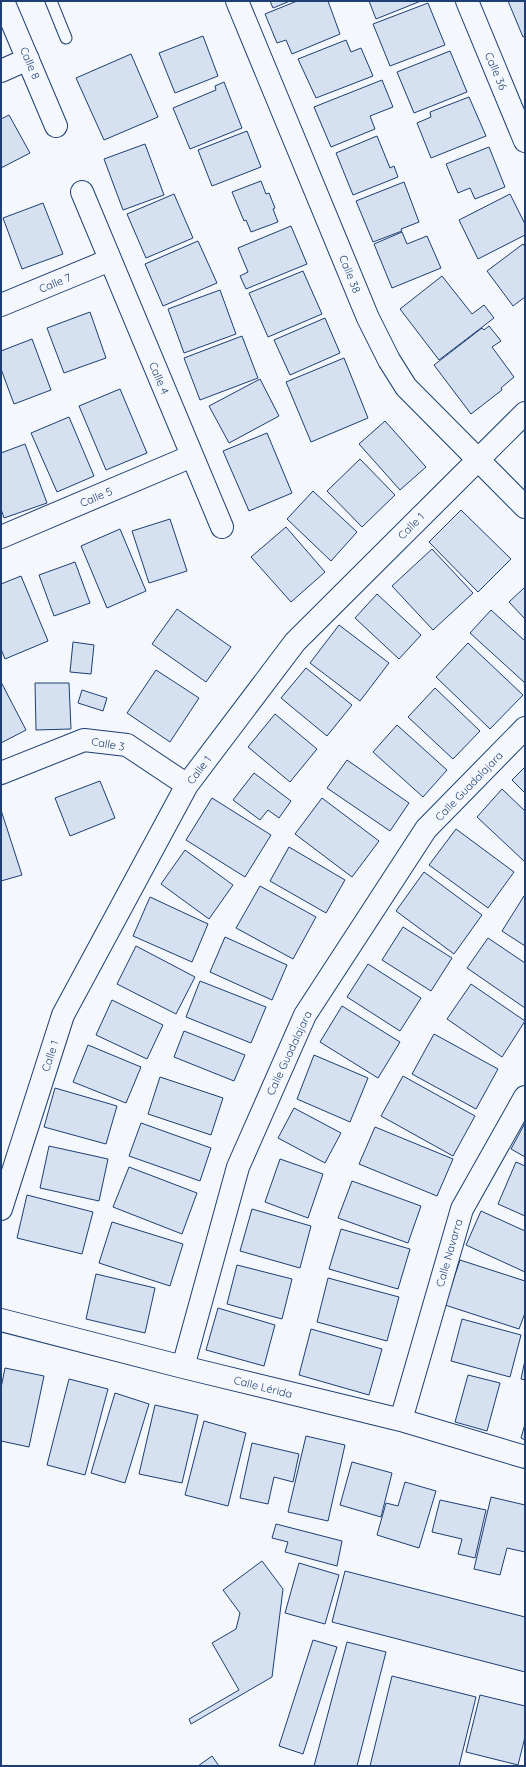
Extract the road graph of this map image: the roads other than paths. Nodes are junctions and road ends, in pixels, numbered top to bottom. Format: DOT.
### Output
graph roads {
  1 [pos="3,1"];
  2 [pos="51,1"];
  3 [pos="237,1"];
  4 [pos="467,1"];
  5 [pos="66,38"];
  6 [pos="28,60"];
  7 [pos="1,71"];
  8 [pos="56,126"];
  9 [pos="525,141"];
  10 [pos="82,192"];
  11 [pos="110,260"];
  12 [pos="1,305"];
  13 [pos="525,413"];
  14 [pos="192,456"];
  15 [pos="477,460"];
  16 [pos="525,507"];
  17 [pos="222,527"];
  18 [pos="1,537"];
  19 [pos="525,728"];
  20 [pos="1,773"];
  21 [pos="187,785"];
  22 [pos="525,1097"];
  23 [pos="1,1209"];
  24 [pos="1,1320"];
  25 [pos="183,1367"];
  26 [pos="401,1420"];
  27 [pos="525,1457"];
  1 -- 6 [label="street, Calle 8"];
  2 -- 5 [label="lane"];
  3 -- 15 [label="street, Calle 38"];
  4 -- 9 [label="street, Calle 36"];
  6 -- 7 [label="street"];
  6 -- 8 [label="street, Calle 8"];
  10 -- 11 [label="street, Calle 4"];
  11 -- 12 [label="street, Calle 7"];
  11 -- 14 [label="street, Calle 4"];
  13 -- 15 [label="street, Calle 1"];
  14 -- 17 [label="street, Calle 4"];
  14 -- 18 [label="street, Calle 5"];
  15 -- 16 [label="street, Calle 38"];
  15 -- 21 [label="street, Calle 1"];
  19 -- 25 [label="street, Calle Guadalajara"];
  20 -- 21 [label="street, Calle 3"];
  21 -- 23 [label="street, Calle 1"];
  22 -- 26 [label="street, Calle Navarra"];
  24 -- 25 [label="street, Calle Lérida"];
  25 -- 26 [label="street, Calle Lérida"];
  26 -- 27 [label="street, Calle Lérida"];
}
